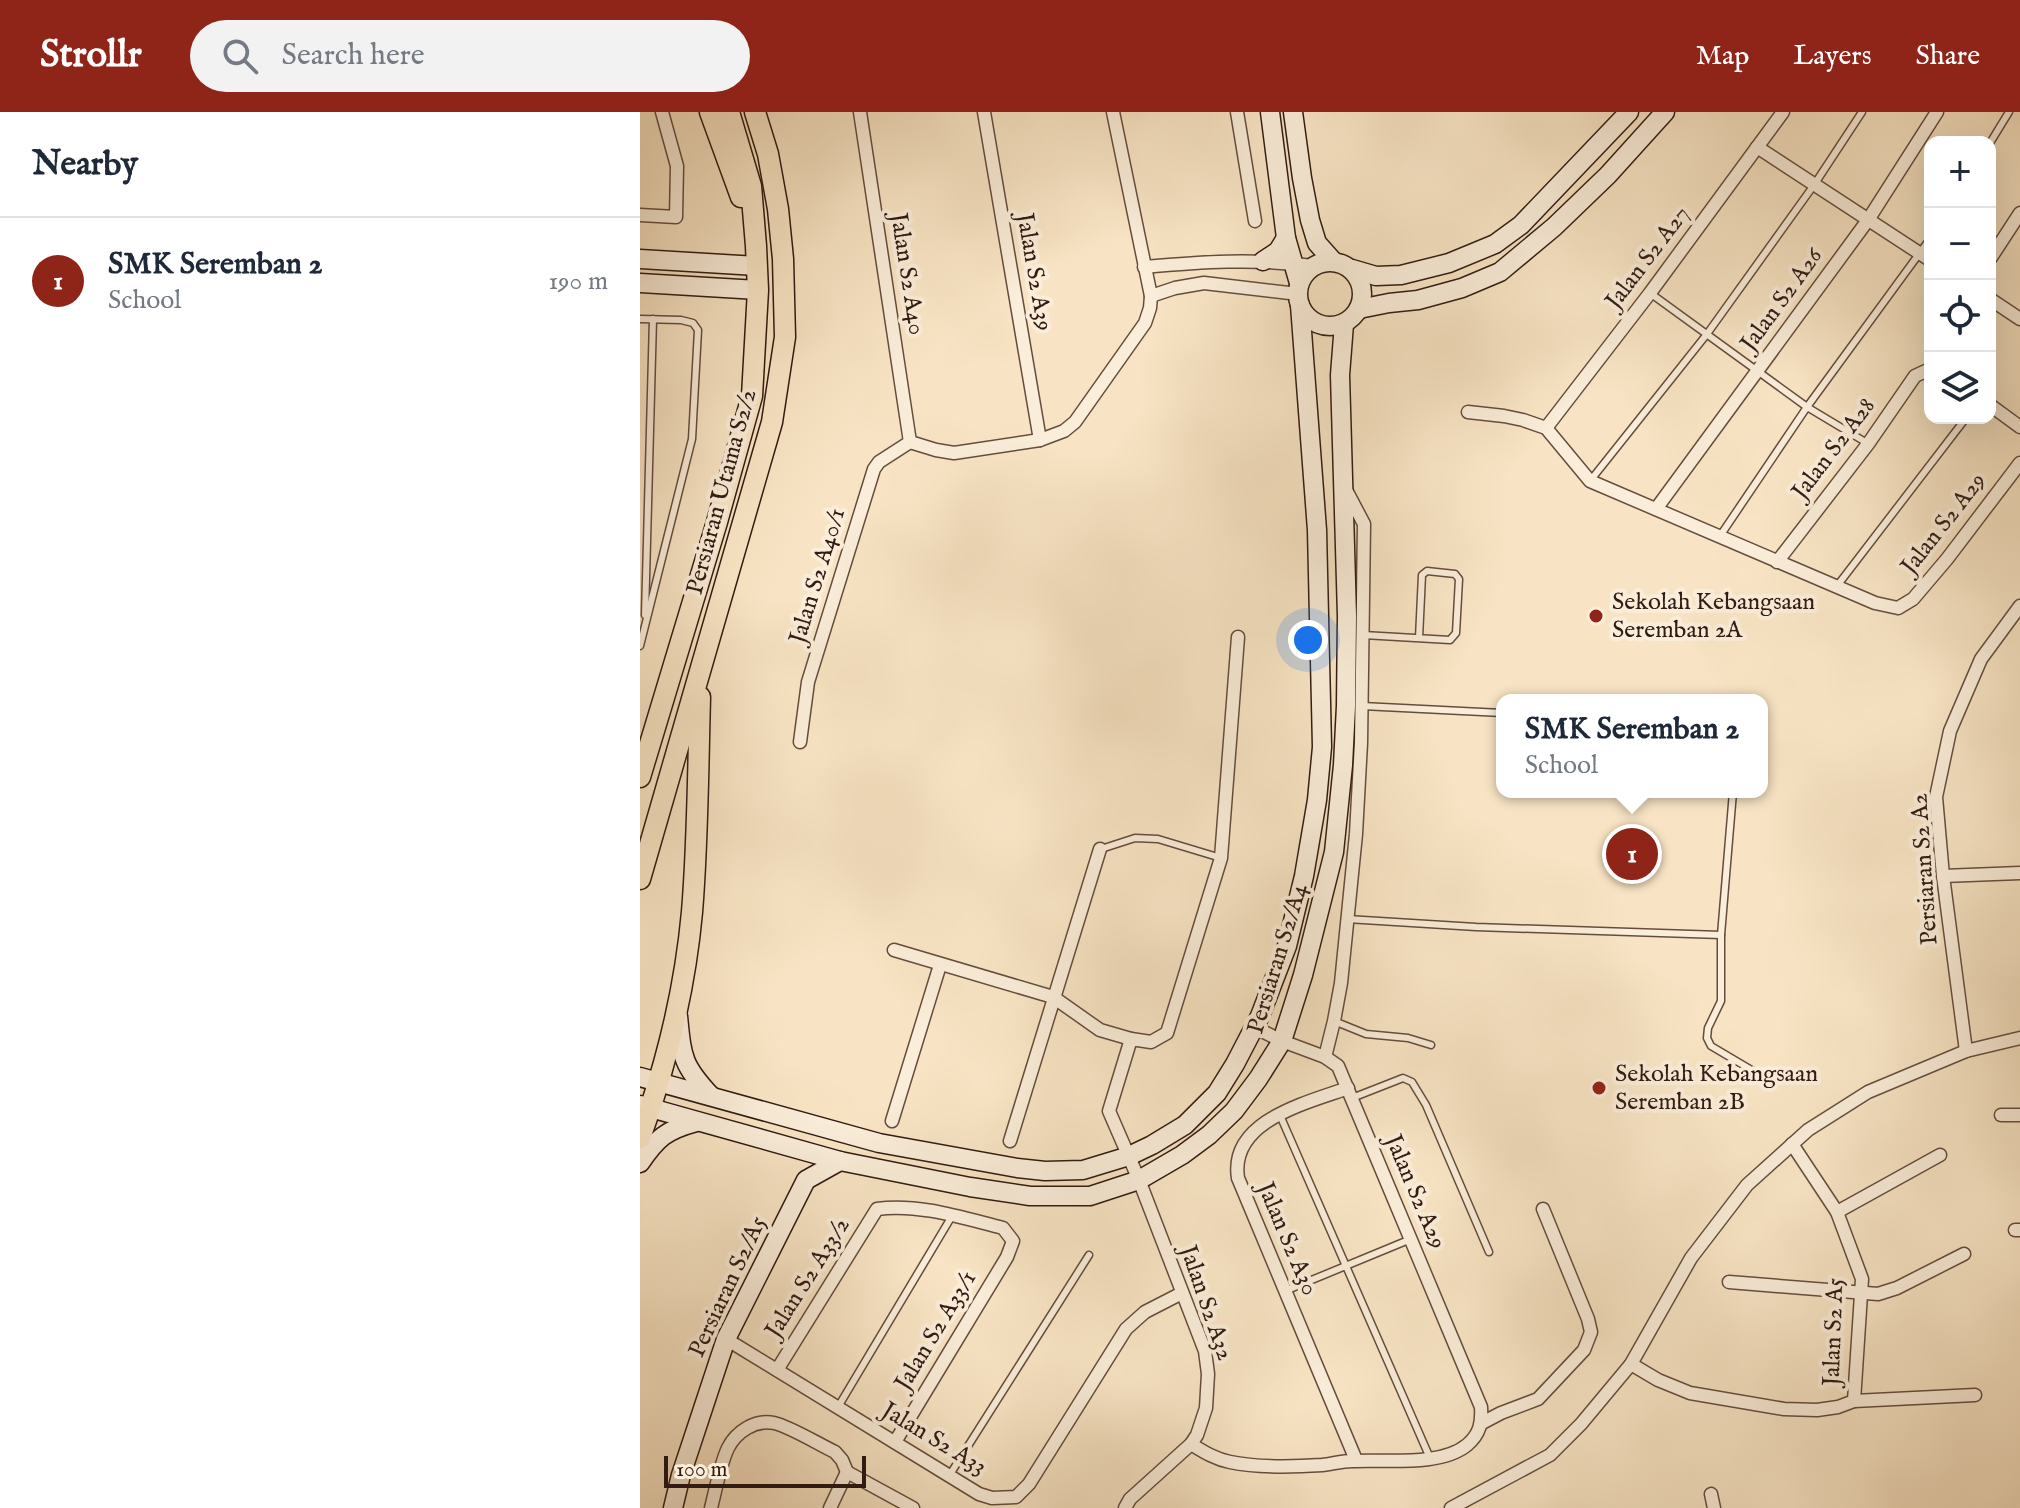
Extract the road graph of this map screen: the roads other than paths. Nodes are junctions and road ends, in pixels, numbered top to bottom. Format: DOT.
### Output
graph roads {
  1 [pos="662,112"];
  2 [pos="710,112"];
  3 [pos="729,112"];
  4 [pos="755,112"];
  5 [pos="860,112"];
  6 [pos="984,112"];
  7 [pos="1113,112"];
  8 [pos="1237,112"];
  9 [pos="1270,112"];
  10 [pos="1293,112"];
  11 [pos="1629,112"];
  12 [pos="1665,112"];
  13 [pos="1783,112"];
  14 [pos="1862,112"];
  15 [pos="1937,112"];
  16 [pos="2009,112"];
  17 [pos="1994,136"];
  18 [pos="1757,147"];
  19 [pos="1814,185"];
  20 [pos="2020,213"];
  21 [pos="640,215"];
  22 [pos="1868,220"];
  23 [pos="1255,221"];
  24 [pos="1286,238"];
  25 [pos="1996,250"];
  26 [pos="756,256"];
  27 [pos="1924,256"];
  28 [pos="1924,258"];
  29 [pos="640,259"];
  30 [pos="1263,261"];
  31 [pos="1333,261"];
  32 [pos="1292,264"];
  33 [pos="1312,266"];
  34 [pos="1144,267"];
  35 [pos="1352,269"];
  36 [pos="640,283"];
  37 [pos="758,290"];
  38 [pos="1650,293"];
  39 [pos="1299,294"];
  40 [pos="1151,296"];
  41 [pos="1996,303"];
  42 [pos="1359,309"];
  43 [pos="640,319"];
  44 [pos="653,319"];
  45 [pos="2020,319"];
  46 [pos="1344,324"];
  47 [pos="1707,334"];
  48 [pos="1757,372"];
  49 [pos="1924,372"];
  50 [pos="1807,407"];
  51 [pos="1996,409"];
  52 [pos="1468,412"];
  53 [pos="1961,424"];
  54 [pos="2020,427"];
  55 [pos="1546,428"];
  56 [pos="1040,440"];
  57 [pos="910,442"];
  58 [pos="1868,444"];
  59 [pos="2020,463"];
  60 [pos="1590,481"];
  61 [pos="1343,484"];
  62 [pos="1656,509"];
  63 [pos="1719,537"];
  64 [pos="1777,562"];
  65 [pos="1837,587"];
  66 [pos="2020,606"];
  67 [pos="644,629"];
  68 [pos="1363,635"];
  69 [pos="1238,637"];
  70 [pos="1419,638"];
  71 [pos="640,646"];
  72 [pos="700,670"];
  73 [pos="672,674"];
  74 [pos="1354,706"];
  75 [pos="1496,713"];
  76 [pos="640,740"];
  77 [pos="800,742"];
  78 [pos="640,777"];
  79 [pos="1732,798"];
  80 [pos="1100,849"];
  81 [pos="1221,858"];
  82 [pos="642,871"];
  83 [pos="2020,873"];
  84 [pos="1943,876"];
  85 [pos="1347,919"];
  86 [pos="1721,935"];
  87 [pos="894,950"];
  88 [pos="940,965"];
  89 [pos="1053,997"];
  90 [pos="677,1005"];
  91 [pos="1334,1021"];
  92 [pos="1254,1027"];
  93 [pos="2020,1038"];
  94 [pos="1131,1039"];
  95 [pos="1282,1041"];
  96 [pos="1431,1045"];
  97 [pos="1966,1051"];
  98 [pos="1325,1057"];
  99 [pos="1760,1075"];
  100 [pos="649,1079"];
  101 [pos="1350,1093"];
  102 [pos="711,1096"];
  103 [pos="645,1106"];
  104 [pos="1279,1113"];
  105 [pos="2001,1115"];
  106 [pos="2020,1115"];
  107 [pos="892,1121"];
  108 [pos="698,1122"];
  109 [pos="640,1138"];
  110 [pos="1010,1141"];
  111 [pos="1792,1144"];
  112 [pos="798,1148"];
  113 [pos="1940,1155"];
  114 [pos="1129,1156"];
  115 [pos="840,1161"];
  116 [pos="640,1163"];
  117 [pos="806,1180"];
  118 [pos="1139,1180"];
  119 [pos="1543,1209"];
  120 [pos="1837,1212"];
  121 [pos="952,1216"];
  122 [pos="1411,1239"];
  123 [pos="1489,1252"];
  124 [pos="1964,1254"];
  125 [pos="1089,1255"];
  126 [pos="1344,1265"];
  127 [pos="1729,1282"];
  128 [pos="1285,1291"];
  129 [pos="1182,1293"];
  130 [pos="1862,1294"];
  131 [pos="726,1339"];
  132 [pos="1631,1364"];
  133 [pos="777,1370"];
  134 [pos="1975,1395"];
  135 [pos="1854,1401"];
  136 [pos="838,1407"];
  137 [pos="1482,1423"];
  138 [pos="895,1442"];
  139 [pos="1191,1444"];
  140 [pos="1430,1458"];
  141 [pos="1356,1460"];
  142 [pos="847,1472"];
  143 [pos="949,1476"];
  144 [pos="1711,1494"];
  145 [pos="673,1508"];
  146 [pos="711,1508"];
  147 [pos="830,1508"];
  148 [pos="913,1508"];
  149 [pos="1125,1508"];
  150 [pos="1451,1508"];
  151 [pos="1714,1508"];
  1 -- 21 [label="street"];
  2 -- 26 [label="main road"];
  3 -- 26 [label="main road, Persiaran Utama S2/2"];
  4 -- 72 [label="main road, Persiaran Utama S2/2"];
  5 -- 57 [label="street, Jalan S2 A40"];
  6 -- 56 [label="street, Jalan S2 A39"];
  7 -- 34 [label="street"];
  8 -- 23 [label="street"];
  9 -- 24 [label="main road, Persiaran S2/A4"];
  10 -- 31 [label="main road"];
  11 -- 35 [label="main road"];
  12 -- 42 [label="main road"];
  13 -- 18 [label="street, Jalan S2 A27"];
  14 -- 19 [label="lane"];
  15 -- 22 [label="street, Jalan S2 A26"];
  16 -- 17 [label="lane"];
  18 -- 19 [label="street"];
  18 -- 38 [label="street, Jalan S2 A27"];
  19 -- 22 [label="street"];
  19 -- 47 [label="lane"];
  20 -- 25 [label="street"];
  22 -- 27 [label="street"];
  22 -- 48 [label="street, Jalan S2 A26"];
  24 -- 30 [label="main road"];
  24 -- 32 [label="main road, Persiaran S2/A4"];
  26 -- 29 [label="main road"];
  26 -- 37 [label="main road, Persiaran Utama S2/2"];
  28 -- 50 [label="lane"];
  30 -- 32 [label="street"];
  30 -- 34 [label="street"];
  31 -- 33 [label="main road"];
  31 -- 35 [label="main road"];
  32 -- 33 [label="street"];
  32 -- 39 [label="main road, Persiaran S2/A4"];
  33 -- 39 [label="main road"];
  34 -- 40 [label="street"];
  35 -- 42 [label="main road"];
  36 -- 37 [label="main road"];
  37 -- 73 [label="main road, Persiaran Utama S2/2"];
  38 -- 47 [label="lane"];
  38 -- 55 [label="street, Jalan S2 A27"];
  39 -- 40 [label="street"];
  39 -- 46 [label="main road"];
  39 -- 92 [label="main road, Persiaran S2/A4"];
  40 -- 56 [label="street"];
  41 -- 45 [label="street"];
  42 -- 46 [label="main road"];
  43 -- 44 [label="lane"];
  44 -- 67 [label="lane"];
  44 -- 67 [label="lane"];
  46 -- 61 [label="main road, Persiaran S2/A4"];
  47 -- 48 [label="lane"];
  47 -- 60 [label="lane"];
  48 -- 50 [label="lane"];
  48 -- 62 [label="street, Jalan S2 A26"];
  49 -- 58 [label="street, Jalan S2 A28"];
  50 -- 58 [label="lane"];
  50 -- 63 [label="lane"];
  51 -- 54 [label="street"];
  52 -- 55 [label="street"];
  53 -- 65 [label="lane"];
  55 -- 60 [label="street"];
  56 -- 57 [label="street"];
  57 -- 77 [label="street, Jalan S2 A40/1"];
  58 -- 64 [label="street, Jalan S2 A28"];
  59 -- 65 [label="street, Jalan S2 A29"];
  60 -- 62 [label="street"];
  61 -- 68 [label="street"];
  61 -- 74 [label="main road, Persiaran S2/A4"];
  62 -- 63 [label="street"];
  63 -- 64 [label="street"];
  64 -- 65 [label="street"];
  66 -- 84 [label="street, Persiaran S2 A2"];
  67 -- 71 [label="lane"];
  68 -- 70 [label="lane"];
  68 -- 74 [label="street"];
  69 -- 81 [label="street"];
  70 -- 70 [label="lane"];
  72 -- 82 [label="main road, Persiaran Utama S2/2"];
  72 -- 90 [label="main road"];
  73 -- 76 [label="main road"];
  73 -- 78 [label="main road, Persiaran Utama S2/2"];
  74 -- 75 [label="lane"];
  74 -- 85 [label="street"];
  74 -- 95 [label="main road, Persiaran S2/A4"];
  79 -- 86 [label="lane"];
  80 -- 81 [label="lane"];
  80 -- 89 [label="street"];
  81 -- 94 [label="street"];
  83 -- 84 [label="street"];
  84 -- 97 [label="street, Persiaran S2 A2"];
  85 -- 86 [label="lane"];
  85 -- 91 [label="street"];
  86 -- 99 [label="lane"];
  87 -- 88 [label="street"];
  88 -- 89 [label="street"];
  88 -- 107 [label="street"];
  89 -- 94 [label="street"];
  89 -- 110 [label="street"];
  90 -- 100 [label="main road"];
  90 -- 102 [label="main road"];
  91 -- 96 [label="lane"];
  91 -- 98 [label="street"];
  92 -- 95 [label="street"];
  92 -- 114 [label="main road, Persiaran S2/A4"];
  93 -- 97 [label="street"];
  94 -- 114 [label="street, Jalan S2 A32"];
  95 -- 98 [label="street"];
  95 -- 118 [label="main road, Persiaran S2/A4"];
  97 -- 111 [label="street"];
  98 -- 101 [label="street, Jalan S2 A29"];
  100 -- 102 [label="main road, Persiaran S2/A4"];
  100 -- 103 [label="main road"];
  101 -- 104 [label="street, Jalan S2 A30"];
  101 -- 122 [label="street, Jalan S2 A29"];
  101 -- 123 [label="lane"];
  102 -- 114 [label="main road, Persiaran S2/A4"];
  103 -- 108 [label="main road, Persiaran S2/A4"];
  103 -- 109 [label="main road"];
  104 -- 126 [label="lane"];
  104 -- 128 [label="street, Jalan S2 A30"];
  105 -- 106 [label="street"];
  108 -- 112 [label="main road, Persiaran S2/A4"];
  108 -- 116 [label="main road"];
  111 -- 120 [label="street, Jalan S2 A5"];
  111 -- 132 [label="street"];
  112 -- 115 [label="main road, Persiaran S2/A4"];
  112 -- 117 [label="main road"];
  113 -- 120 [label="street"];
  114 -- 118 [label="street, Jalan S2 A32"];
  115 -- 117 [label="main road"];
  115 -- 118 [label="main road, Persiaran S2/A4"];
  117 -- 131 [label="main road, Persiaran S2/A5"];
  118 -- 129 [label="street, Jalan S2 A32"];
  119 -- 137 [label="street"];
  120 -- 130 [label="street, Jalan S2 A5"];
  121 -- 133 [label="street, Jalan S2 A33/2"];
  121 -- 136 [label="lane"];
  121 -- 138 [label="street, Jalan S2 A33/1"];
  122 -- 126 [label="lane"];
  122 -- 137 [label="street, Jalan S2 A29"];
  124 -- 130 [label="street"];
  125 -- 143 [label="lane"];
  126 -- 128 [label="lane"];
  126 -- 140 [label="lane"];
  127 -- 130 [label="street"];
  128 -- 141 [label="street, Jalan S2 A30"];
  129 -- 139 [label="street, Jalan S2 A32"];
  129 -- 143 [label="street, Jalan S2 A33"];
  130 -- 135 [label="street, Jalan S2 A5"];
  131 -- 133 [label="street, Jalan S2 A33"];
  131 -- 145 [label="main road, Persiaran S2/A5"];
  132 -- 135 [label="street, Jalan S2 A5"];
  132 -- 150 [label="street"];
  133 -- 136 [label="street, Jalan S2 A33"];
  134 -- 135 [label="street"];
  136 -- 138 [label="street, Jalan S2 A33"];
  137 -- 140 [label="street"];
  138 -- 143 [label="street, Jalan S2 A33"];
  139 -- 141 [label="street"];
  139 -- 149 [label="street, Jalan S2 A32"];
  140 -- 141 [label="street"];
  142 -- 146 [label="street"];
  142 -- 147 [label="street"];
  142 -- 148 [label="street"];
  144 -- 151 [label="street"];
}
